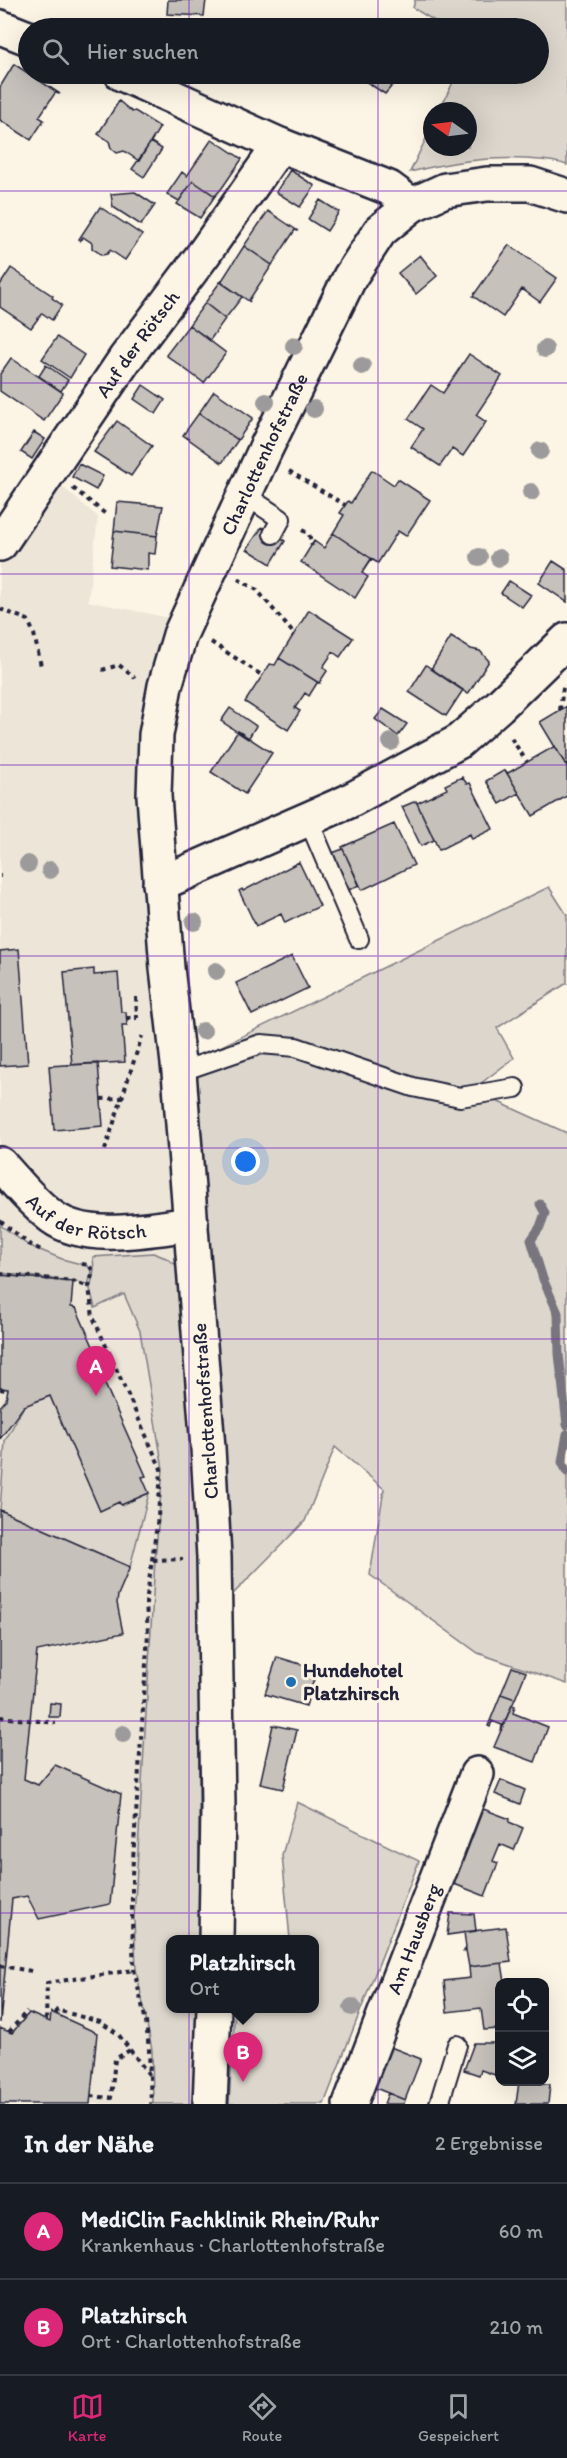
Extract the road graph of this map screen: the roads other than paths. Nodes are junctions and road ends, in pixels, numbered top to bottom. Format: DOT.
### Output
graph roads {
  1 [pos="0,27"];
  2 [pos="18,34"];
  3 [pos="144,84"];
  4 [pos="280,145"];
  5 [pos="567,196"];
  6 [pos="412,205"];
  7 [pos="245,495"];
  8 [pos="273,534"];
  9 [pos="0,544"];
  10 [pos="567,640"];
  11 [pos="308,819"];
  12 [pos="160,884"];
  13 [pos="359,939"];
  14 [pos="179,1072"];
  15 [pos="515,1088"];
  16 [pos="0,1164"];
  17 [pos="191,1224"];
  18 [pos="477,1774"];
  19 [pos="216,1935"];
  20 [pos="214,2013"];
  21 [pos="457,2045"];
  22 [pos="210,2104"];
  23 [pos="350,2104"];
  24 [pos="439,2104"];
  1 -- 2 [label="main road"];
  3 -- 4 [label="main road"];
  4 -- 6 [label="main road"];
  4 -- 9 [label="main road, Auf der Rötsch"];
  5 -- 6 [label="main road, Charlottenhofstraße"];
  6 -- 7 [label="main road, Charlottenhofstraße"];
  7 -- 8 [label="lane"];
  7 -- 12 [label="main road, Charlottenhofstraße"];
  10 -- 11 [label="main road"];
  11 -- 12 [label="main road"];
  11 -- 13 [label="lane"];
  12 -- 14 [label="main road, Charlottenhofstraße"];
  14 -- 15 [label="lane"];
  14 -- 17 [label="main road, Charlottenhofstraße"];
  16 -- 17 [label="main road, Auf der Rötsch"];
  17 -- 19 [label="main road, Charlottenhofstraße"];
  18 -- 23 [label="main road, Am Hausberg"];
  20 -- 22 [label="main road"];
  21 -- 24 [label="lane"];
}
